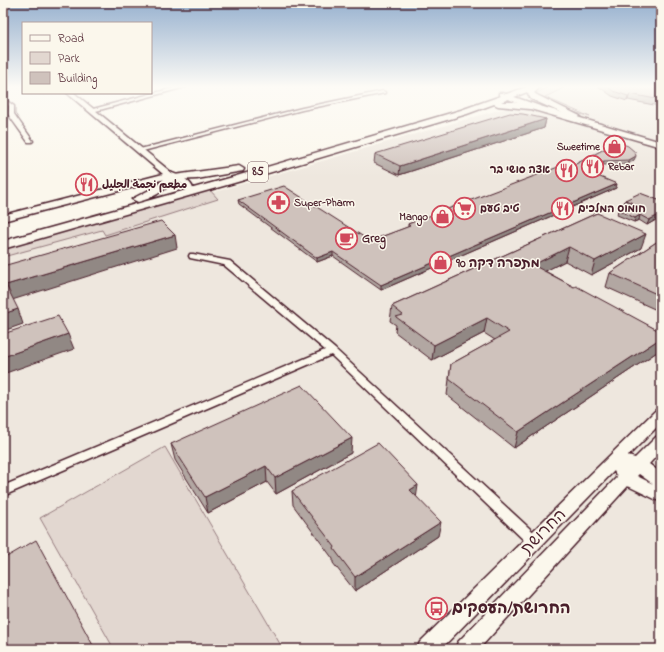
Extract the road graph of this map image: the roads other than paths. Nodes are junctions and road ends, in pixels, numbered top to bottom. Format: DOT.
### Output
graph roads {
  1 [pos="13,116"];
  2 [pos="100,116"];
  3 [pos="272,116"];
  4 [pos="434,116"];
  5 [pos="440,116"];
  6 [pos="569,116"];
  7 [pos="571,116"];
  8 [pos="574,116"];
  9 [pos="579,119"];
  10 [pos="601,137"];
  11 [pos="30,141"];
  12 [pos="660,142"];
  13 [pos="139,150"];
  14 [pos="179,182"];
  15 [pos="3,218"];
  16 [pos="3,236"];
  17 [pos="3,244"];
  18 [pos="193,256"];
  19 [pos="332,351"];
  20 [pos="661,414"];
  21 [pos="661,441"];
  22 [pos="616,459"];
  23 [pos="632,471"];
  24 [pos="661,482"];
  25 [pos="3,491"];
  26 [pos="661,495"];
  27 [pos="535,542"];
  28 [pos="427,649"];
  29 [pos="465,649"];
  1 -- 11 [label="street"];
  2 -- 13 [label="street"];
  3 -- 13 [label="street"];
  4 -- 14 [label="highway, 85"];
  5 -- 14 [label="highway, 85"];
  6 -- 9 [label="main road"];
  7 -- 9 [label="main road"];
  8 -- 9 [label="highway"];
  9 -- 10 [label="main road"];
  9 -- 12 [label="main road"];
  13 -- 14 [label="street"];
  14 -- 15 [label="street"];
  14 -- 16 [label="highway"];
  14 -- 17 [label="highway, 85"];
  18 -- 19 [label="street"];
  19 -- 25 [label="street"];
  19 -- 27 [label="street"];
  20 -- 22 [label="street, החרושת"];
  21 -- 23 [label="street, החרושת"];
  22 -- 23 [label="street"];
  22 -- 27 [label="street, החרושת"];
  23 -- 24 [label="street"];
  23 -- 26 [label="street"];
  23 -- 29 [label="street, החרושת"];
  27 -- 28 [label="street, החרושת"];
}
